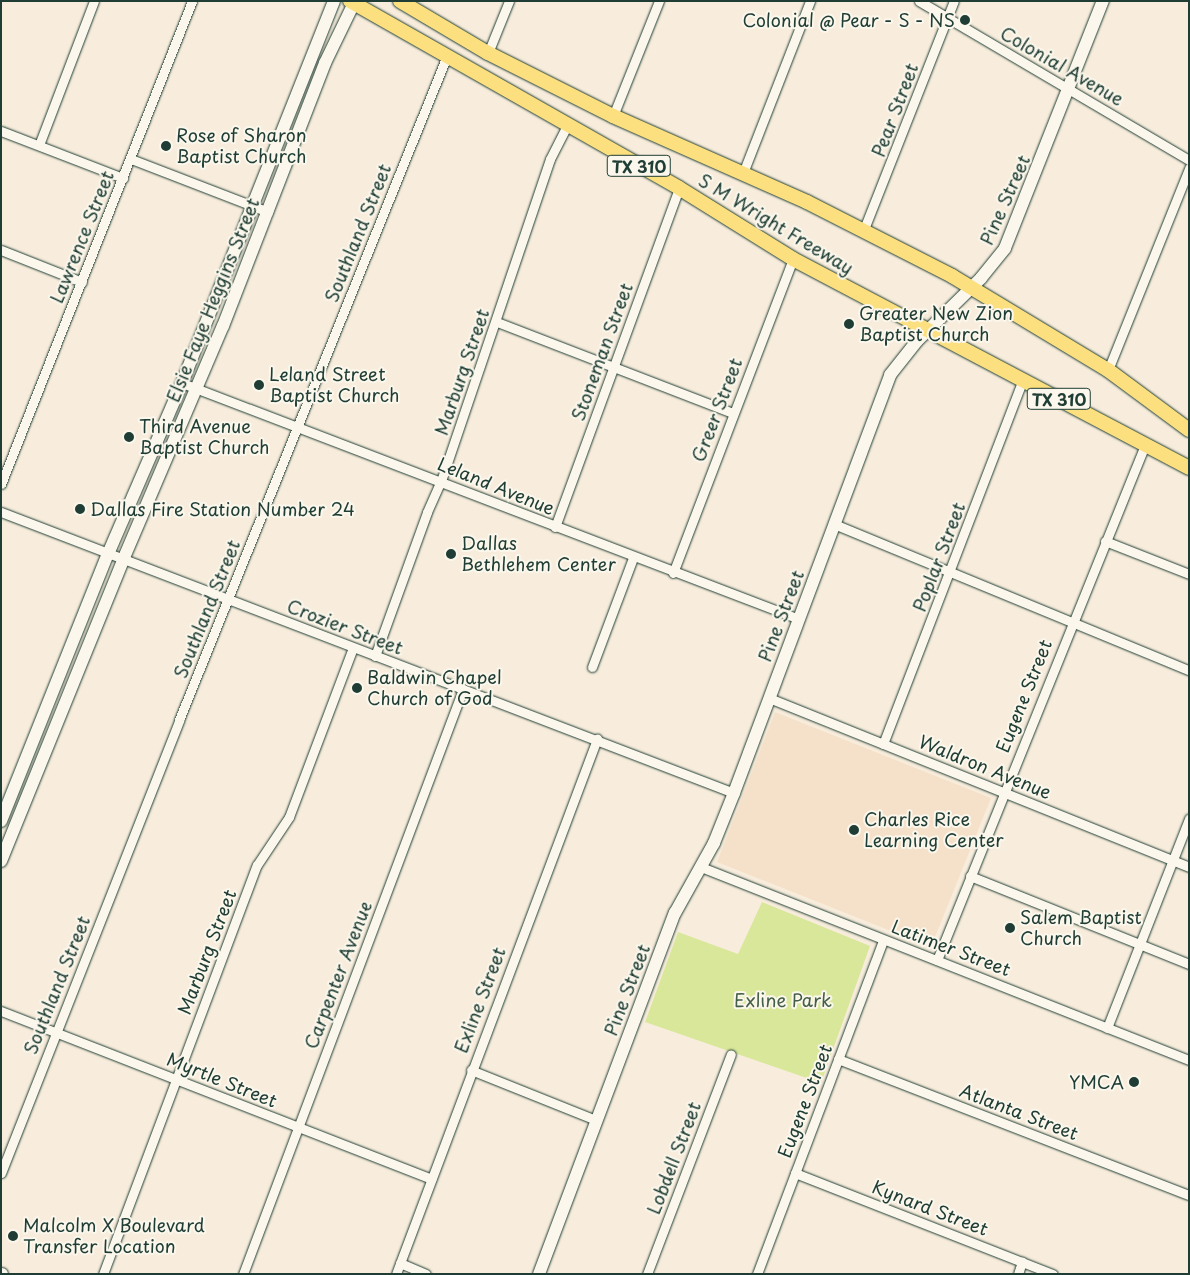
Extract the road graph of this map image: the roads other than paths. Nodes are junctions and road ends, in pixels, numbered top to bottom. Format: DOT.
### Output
graph roads {
  1 [pos="94,1"];
  2 [pos="192,1"];
  3 [pos="334,1"];
  4 [pos="400,1"];
  5 [pos="509,1"];
  6 [pos="659,1"];
  7 [pos="810,1"];
  8 [pos="919,1"];
  9 [pos="954,1"];
  10 [pos="1103,1"];
  11 [pos="353,2"];
  12 [pos="948,18"];
  13 [pos="488,53"];
  14 [pos="446,58"];
  15 [pos="1068,90"];
  16 [pos="613,116"];
  17 [pos="567,125"];
  18 [pos="1,131"];
  19 [pos="38,145"];
  20 [pos="131,159"];
  21 [pos="1189,160"];
  22 [pos="1189,168"];
  23 [pos="743,173"];
  24 [pos="123,178"];
  25 [pos="680,188"];
  26 [pos="254,206"];
  27 [pos="268,212"];
  28 [pos="864,229"];
  29 [pos="1,250"];
  30 [pos="793,259"];
  31 [pos="82,282"];
  32 [pos="972,288"];
  33 [pos="497,322"];
  34 [pos="928,330"];
  35 [pos="614,367"];
  36 [pos="1108,370"];
  37 [pos="1023,380"];
  38 [pos="182,383"];
  39 [pos="196,390"];
  40 [pos="733,413"];
  41 [pos="296,428"];
  42 [pos="1189,430"];
  43 [pos="1145,445"];
  44 [pos="1189,468"];
  45 [pos="441,481"];
  46 [pos="1,484"];
  47 [pos="1,512"];
  48 [pos="834,524"];
  49 [pos="555,527"];
  50 [pos="1105,541"];
  51 [pos="108,554"];
  52 [pos="633,558"];
  53 [pos="122,560"];
  54 [pos="673,572"];
  55 [pos="951,572"];
  56 [pos="1189,574"];
  57 [pos="229,601"];
  58 [pos="799,619"];
  59 [pos="1072,623"];
  60 [pos="353,648"];
  61 [pos="374,656"];
  62 [pos="592,667"];
  63 [pos="1189,670"];
  64 [pos="464,689"];
  65 [pos="53,695"];
  66 [pos="769,698"];
  67 [pos="66,699"];
  68 [pos="597,739"];
  69 [pos="883,744"];
  70 [pos="1003,792"];
  71 [pos="734,793"];
  72 [pos="1189,819"];
  73 [pos="1,821"];
  74 [pos="5,838"];
  75 [pos="1172,860"];
  76 [pos="1,861"];
  77 [pos="701,867"];
  78 [pos="1189,867"];
  79 [pos="970,876"];
  80 [pos="883,940"];
  81 [pos="1139,945"];
  82 [pos="937,960"];
  83 [pos="1189,964"];
  84 [pos="1,1011"];
  85 [pos="1107,1028"];
  86 [pos="56,1032"];
  87 [pos="731,1054"];
  88 [pos="838,1059"];
  89 [pos="1189,1060"];
  90 [pos="471,1070"];
  91 [pos="177,1080"];
  92 [pos="596,1120"];
  93 [pos="298,1127"];
  94 [pos="1,1173"];
  95 [pos="795,1173"];
  96 [pos="431,1179"];
  97 [pos="1189,1195"];
  98 [pos="1022,1262"];
  99 [pos="400,1263"];
  100 [pos="104,1274"];
  101 [pos="243,1274"];
  102 [pos="396,1274"];
  103 [pos="426,1274"];
  104 [pos="539,1274"];
  105 [pos="647,1274"];
  106 [pos="757,1274"];
  107 [pos="1018,1274"];
  108 [pos="1053,1274"];
  1 -- 19 [label="street"];
  2 -- 20 [label="street, Lawrence Street"];
  3 -- 26 [label="main road, Elsie Faye Heggins Street"];
  4 -- 13 [label="main road, S M Wright Freeway / TX 310"];
  5 -- 13 [label="street"];
  6 -- 16 [label="street"];
  7 -- 23 [label="street"];
  8 -- 12 [label="street, Colonial Avenue"];
  9 -- 12 [label="street, Pear Street"];
  10 -- 15 [label="main road, Pine Street"];
  11 -- 14 [label="main road, S M Wright Freeway / TX 310"];
  11 -- 27 [label="main road, Elsie Faye Heggins Street"];
  12 -- 15 [label="street, Colonial Avenue"];
  12 -- 28 [label="street, Pear Street"];
  13 -- 16 [label="main road, S M Wright Freeway / TX 310"];
  14 -- 17 [label="main road, S M Wright Freeway / TX 310"];
  14 -- 41 [label="street, Southland Street"];
  15 -- 21 [label="street, Colonial Avenue"];
  15 -- 32 [label="main road, Pine Street"];
  16 -- 23 [label="main road, S M Wright Freeway / TX 310"];
  17 -- 25 [label="main road, S M Wright Freeway / TX 310"];
  17 -- 33 [label="street, Marburg Street"];
  18 -- 19 [label="street"];
  19 -- 24 [label="street"];
  20 -- 24 [label="street, Lawrence Street"];
  20 -- 26 [label="street"];
  22 -- 36 [label="street"];
  23 -- 28 [label="main road, S M Wright Freeway / TX 310"];
  24 -- 31 [label="street, Lawrence Street"];
  25 -- 30 [label="main road, S M Wright Freeway / TX 310"];
  25 -- 35 [label="street, Stoneman Street"];
  26 -- 27 [label="street"];
  26 -- 38 [label="main road, Elsie Faye Heggins Street"];
  27 -- 39 [label="main road, Elsie Faye Heggins Street"];
  28 -- 32 [label="main road, S M Wright Freeway / TX 310"];
  29 -- 31 [label="street"];
  30 -- 34 [label="main road, S M Wright Freeway / TX 310"];
  30 -- 40 [label="street, Greer Street"];
  31 -- 46 [label="street, Lawrence Street"];
  32 -- 34 [label="main road, Pine Street"];
  32 -- 36 [label="main road, S M Wright Freeway / TX 310"];
  33 -- 35 [label="street"];
  33 -- 45 [label="street, Marburg Street"];
  34 -- 37 [label="main road, S M Wright Freeway / TX 310"];
  34 -- 48 [label="main road, Pine Street"];
  35 -- 40 [label="street"];
  35 -- 49 [label="street, Stoneman Street"];
  36 -- 42 [label="main road, S M Wright Freeway / TX 310"];
  37 -- 43 [label="main road, S M Wright Freeway / TX 310"];
  37 -- 55 [label="street, Poplar Street"];
  38 -- 39 [label="street, Leland Avenue"];
  38 -- 51 [label="main road, Elsie Faye Heggins Street"];
  39 -- 41 [label="street, Leland Avenue"];
  39 -- 53 [label="main road, Elsie Faye Heggins Street"];
  40 -- 54 [label="street, Greer Street"];
  41 -- 45 [label="street, Leland Avenue"];
  41 -- 57 [label="street, Southland Street"];
  43 -- 44 [label="main road, S M Wright Freeway / TX 310"];
  43 -- 50 [label="street, Eugene Street"];
  45 -- 49 [label="street, Leland Avenue"];
  45 -- 61 [label="street, Marburg Street"];
  47 -- 51 [label="street, Crozier Street"];
  48 -- 55 [label="street"];
  48 -- 58 [label="main road, Pine Street"];
  49 -- 52 [label="street, Leland Avenue"];
  50 -- 56 [label="street"];
  50 -- 59 [label="street, Eugene Street"];
  51 -- 53 [label="street, Crozier Street"];
  51 -- 65 [label="main road, Elsie Faye Heggins Street"];
  52 -- 54 [label="street, Leland Avenue"];
  52 -- 62 [label="street"];
  53 -- 57 [label="street, Crozier Street"];
  53 -- 67 [label="main road, Elsie Faye Heggins Street"];
  54 -- 58 [label="street, Leland Avenue"];
  55 -- 59 [label="street"];
  55 -- 69 [label="street, Poplar Street"];
  57 -- 60 [label="street, Crozier Street"];
  57 -- 86 [label="street, Southland Street"];
  58 -- 66 [label="main road, Pine Street"];
  59 -- 63 [label="street"];
  59 -- 70 [label="street, Eugene Street"];
  60 -- 61 [label="street, Crozier Street"];
  60 -- 91 [label="street, Marburg Street"];
  61 -- 64 [label="street, Crozier Street"];
  64 -- 68 [label="street, Crozier Street"];
  64 -- 93 [label="street, Carpenter Avenue"];
  65 -- 67 [label="main road"];
  65 -- 73 [label="main road, Elsie Faye Heggins Street"];
  66 -- 69 [label="street, Waldron Avenue"];
  66 -- 71 [label="main road, Pine Street"];
  67 -- 74 [label="main road, Elsie Faye Heggins Street"];
  68 -- 71 [label="street, Crozier Street"];
  68 -- 90 [label="street, Exline Street"];
  69 -- 70 [label="street, Waldron Avenue"];
  70 -- 75 [label="street, Waldron Avenue"];
  70 -- 79 [label="street, Eugene Street"];
  71 -- 77 [label="main road, Pine Street"];
  72 -- 75 [label="street"];
  74 -- 76 [label="main road, Elsie Faye Heggins Street"];
  75 -- 78 [label="street, Waldron Avenue"];
  75 -- 81 [label="street"];
  77 -- 80 [label="street, Latimer Street"];
  77 -- 92 [label="main road, Pine Street"];
  79 -- 81 [label="street"];
  79 -- 82 [label="street, Eugene Street"];
  80 -- 82 [label="street, Latimer Street"];
  80 -- 88 [label="street, Eugene Street"];
  81 -- 83 [label="street"];
  81 -- 85 [label="street"];
  82 -- 85 [label="street, Latimer Street"];
  84 -- 86 [label="street, Myrtle Street"];
  85 -- 89 [label="street, Latimer Street"];
  86 -- 91 [label="street, Myrtle Street"];
  86 -- 94 [label="street, Southland Street"];
  87 -- 105 [label="street, Lobdell Street"];
  88 -- 95 [label="street, Eugene Street"];
  88 -- 97 [label="street, Atlanta Street"];
  90 -- 92 [label="street"];
  90 -- 96 [label="street, Exline Street"];
  91 -- 93 [label="street, Myrtle Street"];
  91 -- 100 [label="street, Marburg Street"];
  92 -- 104 [label="main road, Pine Street"];
  93 -- 96 [label="street, Myrtle Street"];
  93 -- 101 [label="street, Carpenter Avenue"];
  95 -- 98 [label="street, Kynard Street"];
  95 -- 106 [label="street, Eugene Street"];
  96 -- 99 [label="street, Exline Street"];
  98 -- 107 [label="street"];
  98 -- 108 [label="street, Kynard Street"];
  99 -- 102 [label="street, Exline Street"];
  99 -- 103 [label="street"];
}
